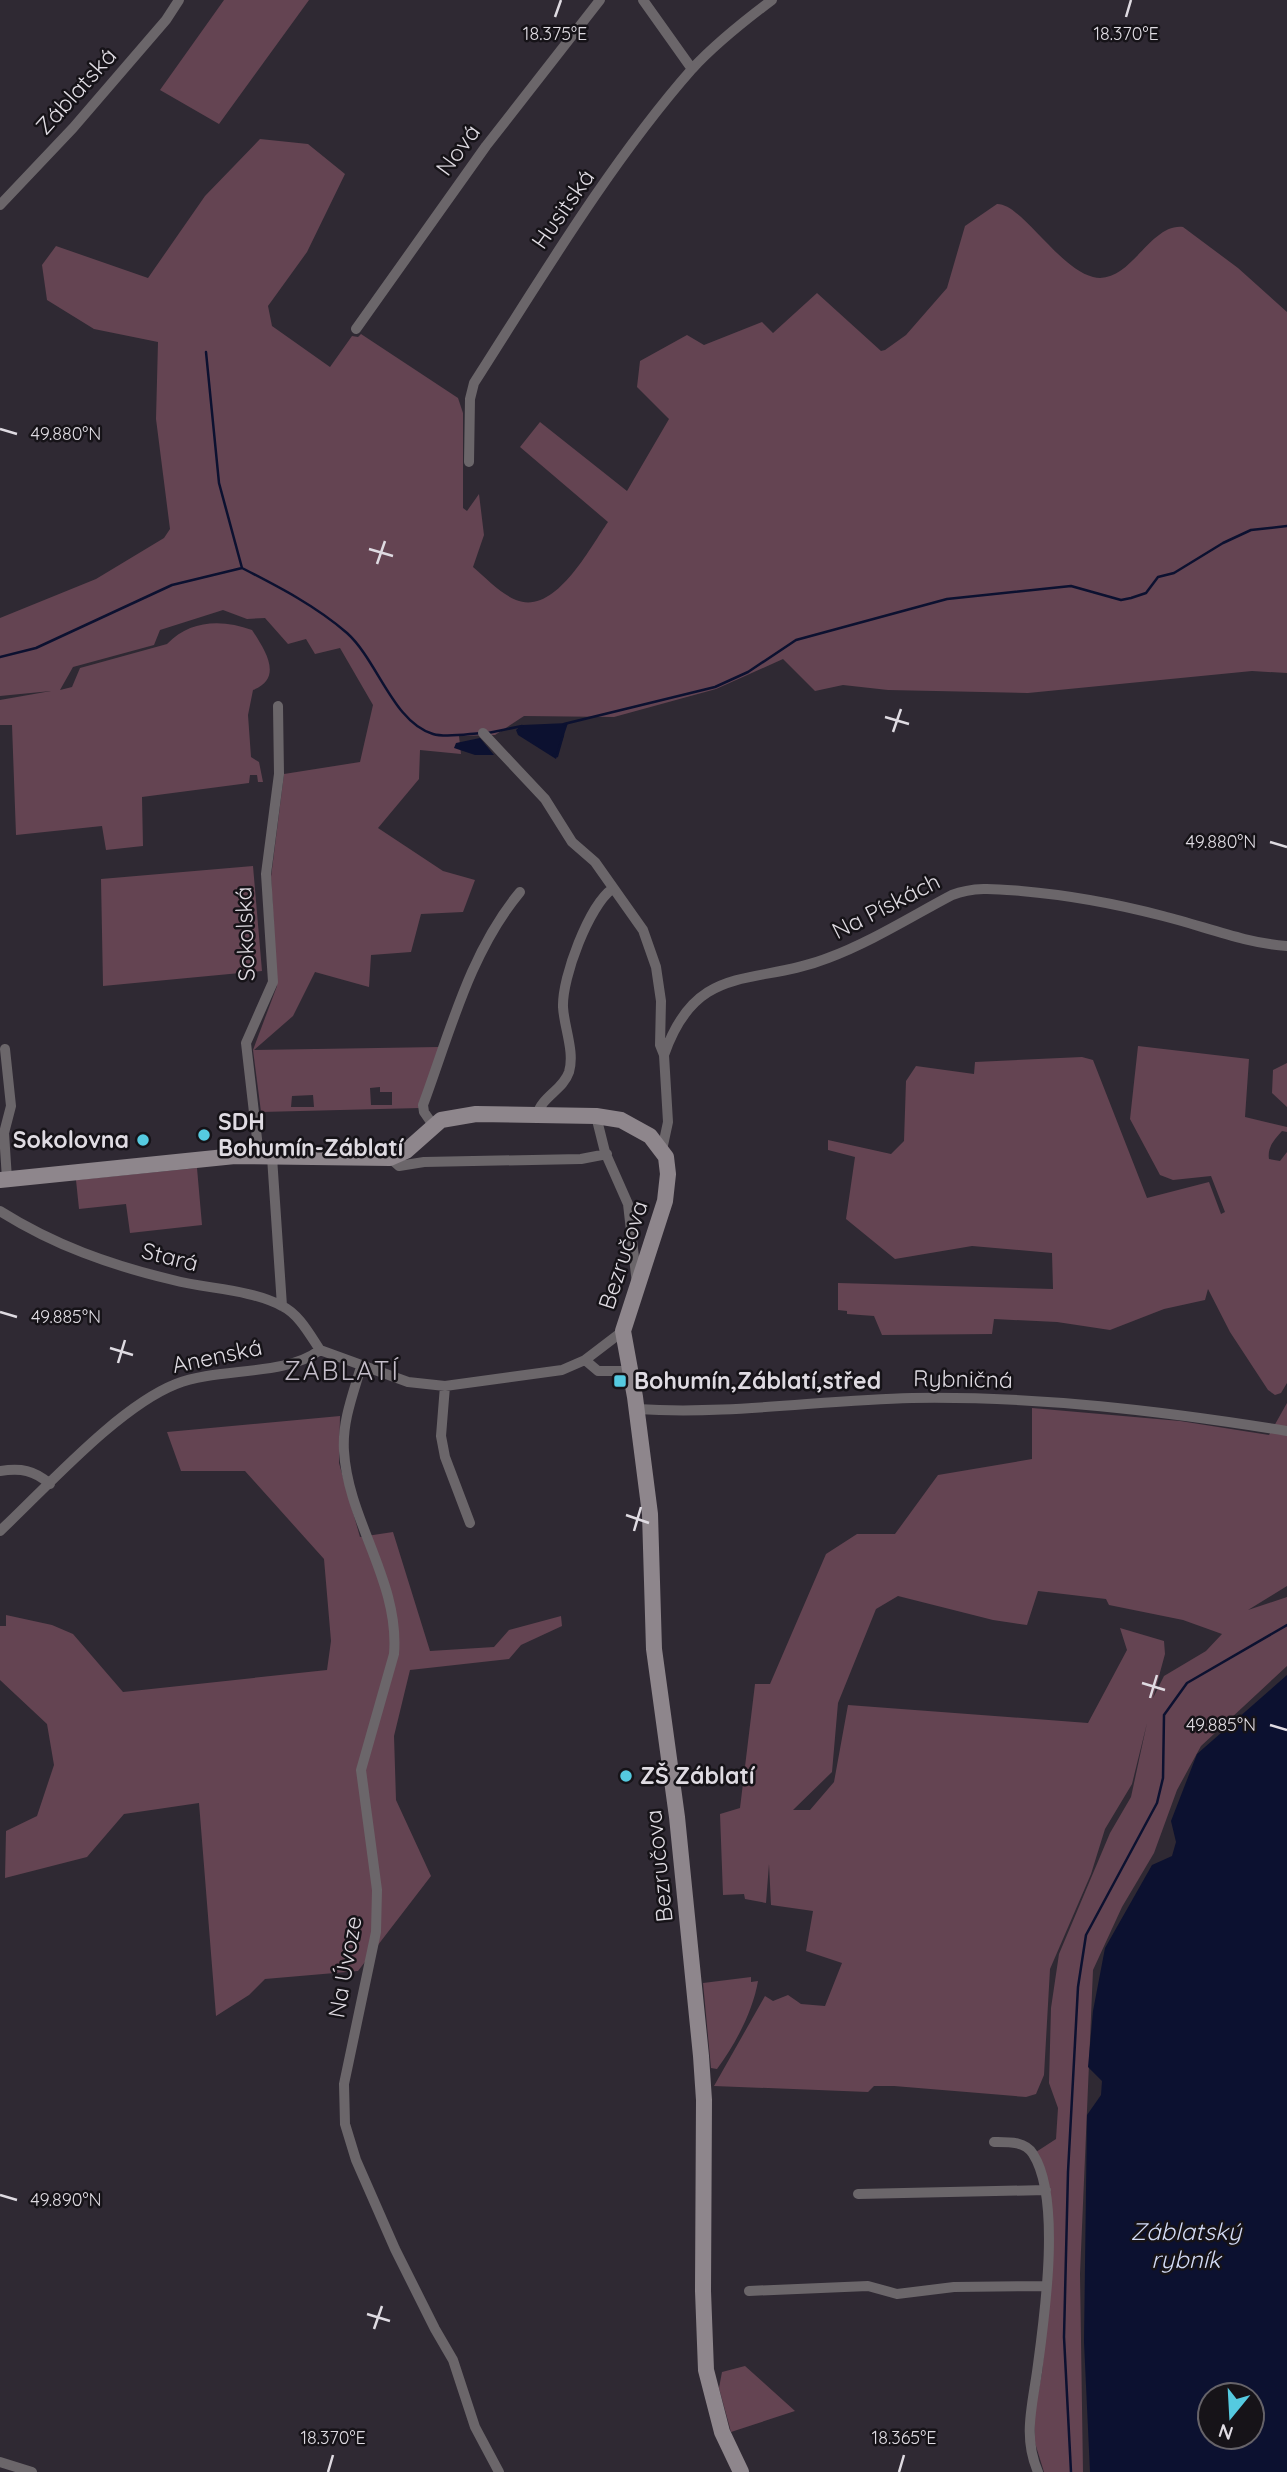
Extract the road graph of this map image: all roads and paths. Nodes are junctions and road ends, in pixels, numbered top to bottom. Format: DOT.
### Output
graph roads {
  1 [pos="179,0"];
  2 [pos="600,0"];
  3 [pos="643,0"];
  4 [pos="772,0"];
  5 [pos="692,69"];
  6 [pos="0,205"];
  7 [pos="356,329"];
  8 [pos="469,461"];
  9 [pos="278,706"];
  10 [pos="483,733"];
  11 [pos="612,889"];
  12 [pos="520,892"];
  13 [pos="1287,946"];
  14 [pos="5,1049"];
  15 [pos="664,1055"];
  16 [pos="537,1115"];
  17 [pos="596,1116"];
  18 [pos="433,1125"];
  19 [pos="662,1150"];
  20 [pos="607,1154"];
  21 [pos="266,1156"];
  22 [pos="390,1158"];
  23 [pos="4,1180"];
  24 [pos="0,1211"];
  25 [pos="638,1287"];
  26 [pos="282,1306"];
  27 [pos="623,1331"];
  28 [pos="320,1350"];
  29 [pos="585,1360"];
  30 [pos="361,1367"];
  31 [pos="629,1371"];
  32 [pos="445,1386"];
  33 [pos="637,1409"];
  34 [pos="1287,1431"];
  35 [pos="0,1471"];
  36 [pos="50,1484"];
  37 [pos="470,1523"];
  38 [pos="0,1531"];
  39 [pos="994,2142"];
  40 [pos="1046,2190"];
  41 [pos="858,2194"];
  42 [pos="1046,2286"];
  43 [pos="750,2291"];
  44 [pos="0,2462"];
  45 [pos="32,2472"];
  46 [pos="499,2472"];
  47 [pos="741,2472"];
  48 [pos="1038,2472"];
  1 -- 6 [label="street, Záblatská"];
  2 -- 7 [label="street, Nová"];
  3 -- 5 [label="street"];
  4 -- 5 [label="street, Husitská"];
  5 -- 8 [label="street, Husitská"];
  9 -- 21 [label="street, Sokolská"];
  10 -- 11 [label="street"];
  11 -- 15 [label="street"];
  11 -- 16 [label="street"];
  12 -- 18 [label="street"];
  13 -- 15 [label="street, Na Pískách"];
  14 -- 23 [label="street"];
  15 -- 19 [label="street"];
  16 -- 17 [label="main road"];
  16 -- 18 [label="main road"];
  17 -- 19 [label="main road"];
  17 -- 20 [label="street"];
  18 -- 22 [label="main road"];
  19 -- 25 [label="main road, Bezručova"];
  20 -- 22 [label="street"];
  20 -- 25 [label="street"];
  21 -- 22 [label="main road"];
  21 -- 23 [label="main road"];
  21 -- 26 [label="street, Sokolská"];
  24 -- 26 [label="street, Stará"];
  25 -- 27 [label="main road, Bezručova"];
  26 -- 28 [label="street"];
  27 -- 29 [label="street"];
  27 -- 31 [label="main road, Bezručova"];
  28 -- 30 [label="street"];
  28 -- 36 [label="street, Anenská"];
  29 -- 31 [label="street"];
  29 -- 32 [label="street"];
  30 -- 32 [label="street"];
  30 -- 46 [label="street, Na Úvoze"];
  31 -- 33 [label="main road, Bezručova"];
  32 -- 37 [label="street"];
  33 -- 34 [label="street, Rybničná"];
  33 -- 47 [label="main road, Bezručova"];
  35 -- 36 [label="street"];
  36 -- 38 [label="street, Anenská"];
  39 -- 40 [label="street"];
  40 -- 41 [label="street"];
  40 -- 42 [label="street"];
  42 -- 43 [label="street"];
  42 -- 48 [label="street"];
  44 -- 45 [label="street"];
}
